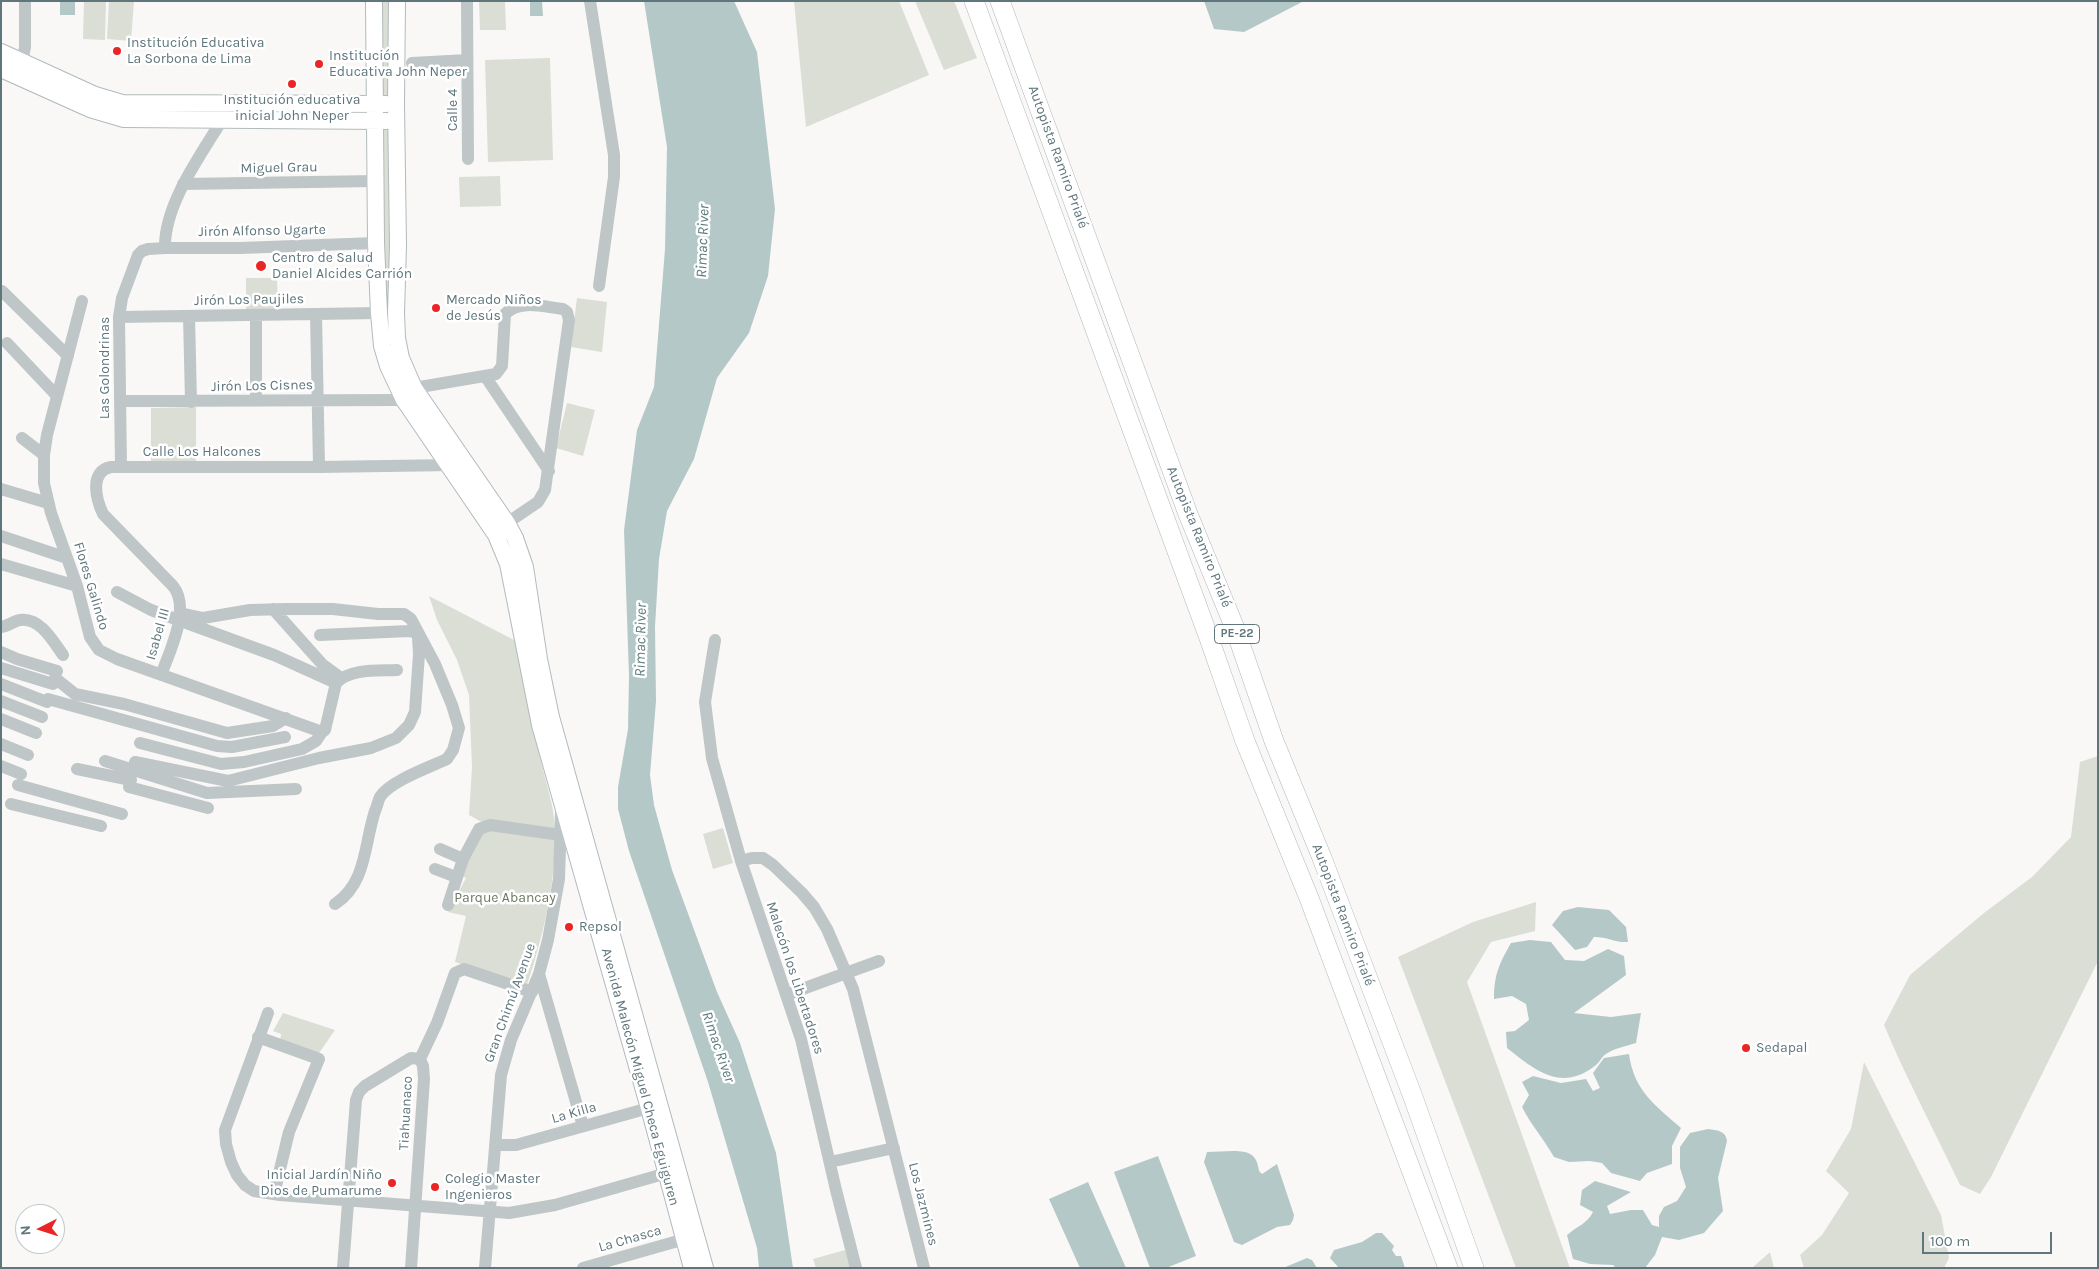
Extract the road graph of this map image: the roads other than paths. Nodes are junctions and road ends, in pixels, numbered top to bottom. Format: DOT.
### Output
graph roads {
  1 [pos="25,1"];
  2 [pos="374,1"];
  3 [pos="396,1"];
  4 [pos="467,1"];
  5 [pos="590,1"];
  6 [pos="974,1"];
  7 [pos="1000,1"];
  8 [pos="1,52"];
  9 [pos="467,60"];
  10 [pos="412,63"];
  11 [pos="1,69"];
  12 [pos="20,69"];
  13 [pos="396,104"];
  14 [pos="224,112"];
  15 [pos="375,113"];
  16 [pos="396,121"];
  17 [pos="468,159"];
  18 [pos="376,181"];
  19 [pos="183,184"];
  20 [pos="376,243"];
  21 [pos="165,248"];
  22 [pos="148,249"];
  23 [pos="599,286"];
  24 [pos="2,291"];
  25 [pos="82,301"];
  26 [pos="378,313"];
  27 [pos="316,314"];
  28 [pos="256,315"];
  29 [pos="189,316"];
  30 [pos="119,317"];
  31 [pos="7,343"];
  32 [pos="68,356"];
  33 [pos="485,376"];
  34 [pos="409,394"];
  35 [pos="58,396"];
  36 [pos="256,400"];
  37 [pos="317,400"];
  38 [pos="120,401"];
  39 [pos="191,402"];
  40 [pos="22,438"];
  41 [pos="44,455"];
  42 [pos="459,465"];
  43 [pos="121,467"];
  44 [pos="318,467"];
  45 [pos="549,470"];
  46 [pos="1,489"];
  47 [pos="48,503"];
  48 [pos="507,523"];
  49 [pos="1,536"];
  50 [pos="67,558"];
  51 [pos="1,564"];
  52 [pos="77,586"];
  53 [pos="117,592"];
  54 [pos="273,609"];
  55 [pos="180,612"];
  56 [pos="1,627"];
  57 [pos="417,633"];
  58 [pos="320,635"];
  59 [pos="716,640"];
  60 [pos="1,652"];
  61 [pos="63,655"];
  62 [pos="1,668"];
  63 [pos="398,670"];
  64 [pos="161,675"];
  65 [pos="55,678"];
  66 [pos="339,681"];
  67 [pos="1,684"];
  68 [pos="1,701"];
  69 [pos="42,717"];
  70 [pos="286,718"];
  71 [pos="1,719"];
  72 [pos="36,732"];
  73 [pos="320,732"];
  74 [pos="285,737"];
  75 [pos="140,743"];
  76 [pos="1,744"];
  77 [pos="560,749"];
  78 [pos="28,755"];
  79 [pos="105,761"];
  80 [pos="135,762"];
  81 [pos="1,766"];
  82 [pos="77,769"];
  83 [pos="296,789"];
  84 [pos="561,795"];
  85 [pos="10,804"];
  86 [pos="208,808"];
  87 [pos="122,814"];
  88 [pos="101,826"];
  89 [pos="561,835"];
  90 [pos="440,849"];
  91 [pos="463,859"];
  92 [pos="741,862"];
  93 [pos="435,869"];
  94 [pos="456,878"];
  95 [pos="335,904"];
  96 [pos="448,905"];
  97 [pos="879,961"];
  98 [pos="539,974"];
  99 [pos="847,974"];
  100 [pos="532,992"];
  101 [pos="786,995"];
  102 [pos="268,1012"];
  103 [pos="258,1037"];
  104 [pos="420,1059"];
  105 [pos="655,1106"];
  106 [pos="583,1126"];
  107 [pos="495,1145"];
  108 [pos="894,1148"];
  109 [pos="830,1162"];
  110 [pos="667,1174"];
  111 [pos="274,1194"];
  112 [pos="348,1201"];
  113 [pos="416,1207"];
  114 [pos="490,1212"];
  115 [pos="684,1239"];
  116 [pos="619,1263"];
  117 [pos="343,1268"];
  118 [pos="411,1268"];
  119 [pos="486,1268"];
  120 [pos="583,1268"];
  121 [pos="692,1268"];
  122 [pos="705,1268"];
  123 [pos="856,1268"];
  124 [pos="924,1268"];
  125 [pos="1448,1268"];
  126 [pos="1474,1268"];
  1 -- 12 [label="street"];
  2 -- 15 [label="main road, Avenida Malecón Miguel Checa Eguiguren"];
  3 -- 13 [label="main road, Avenida Malecón Miguel Checa Eguiguren"];
  4 -- 9 [label="street, Calle 4"];
  5 -- 23 [label="street"];
  6 -- 125 [label="highway, Autopista Ramiro Prialé / PE-22"];
  7 -- 126 [label="highway, Autopista Ramiro Prialé / PE-22"];
  8 -- 12 [label="main road"];
  9 -- 10 [label="street"];
  9 -- 17 [label="street, Calle 4"];
  11 -- 12 [label="main road"];
  12 -- 14 [label="main road"];
  13 -- 15 [label="main road"];
  13 -- 16 [label="main road, Avenida Malecón Miguel Checa Eguiguren"];
  14 -- 15 [label="main road"];
  14 -- 19 [label="street"];
  15 -- 16 [label="main road"];
  15 -- 18 [label="main road, Avenida Malecón Miguel Checa Eguiguren"];
  16 -- 34 [label="main road, Avenida Malecón Miguel Checa Eguiguren"];
  18 -- 19 [label="street, Miguel Grau"];
  18 -- 20 [label="main road, Avenida Malecón Miguel Checa Eguiguren"];
  19 -- 21 [label="street"];
  20 -- 21 [label="street, Jirón Alfonso Ugarte"];
  20 -- 26 [label="main road, Avenida Malecón Miguel Checa Eguiguren"];
  21 -- 22 [label="street, Jirón Alfonso Ugarte"];
  22 -- 30 [label="street, Las Golondrinas"];
  24 -- 32 [label="street"];
  25 -- 32 [label="street, Flores Galindo"];
  26 -- 27 [label="street, Jirón Los Paujiles"];
  26 -- 34 [label="main road, Avenida Malecón Miguel Checa Eguiguren"];
  27 -- 28 [label="street, Jirón Los Paujiles"];
  27 -- 37 [label="street"];
  28 -- 29 [label="street, Jirón Los Paujiles"];
  28 -- 36 [label="street"];
  29 -- 30 [label="street, Jirón Los Paujiles"];
  29 -- 39 [label="street"];
  30 -- 38 [label="street, Las Golondrinas"];
  31 -- 35 [label="street"];
  32 -- 35 [label="street, Flores Galindo"];
  33 -- 34 [label="street, Jirón Los Cisnes"];
  33 -- 45 [label="street"];
  33 -- 45 [label="street"];
  34 -- 37 [label="street, Jirón Los Cisnes"];
  34 -- 42 [label="main road, Avenida Malecón Miguel Checa Eguiguren"];
  35 -- 41 [label="street, Flores Galindo"];
  36 -- 37 [label="street, Jirón Los Cisnes"];
  36 -- 39 [label="street, Jirón Los Cisnes"];
  37 -- 44 [label="street"];
  38 -- 39 [label="street, Jirón Los Cisnes"];
  38 -- 43 [label="street, Las Golondrinas"];
  40 -- 41 [label="street"];
  41 -- 47 [label="street, Flores Galindo"];
  42 -- 44 [label="street, Calle Los Halcones"];
  42 -- 48 [label="main road, Avenida Malecón Miguel Checa Eguiguren"];
  42 -- 84 [label="main road, Avenida Malecón Miguel Checa Eguiguren"];
  43 -- 44 [label="street, Calle Los Halcones"];
  43 -- 55 [label="street, Calle Los Halcones"];
  45 -- 48 [label="street"];
  46 -- 47 [label="street"];
  47 -- 50 [label="street, Flores Galindo"];
  48 -- 77 [label="main road, Avenida Malecón Miguel Checa Eguiguren"];
  49 -- 50 [label="street"];
  50 -- 52 [label="street, Flores Galindo"];
  51 -- 52 [label="street"];
  52 -- 64 [label="street, Flores Galindo"];
  53 -- 55 [label="street"];
  54 -- 55 [label="street"];
  54 -- 57 [label="street"];
  54 -- 66 [label="street"];
  55 -- 64 [label="street, Isabel III"];
  55 -- 66 [label="street"];
  56 -- 61 [label="street"];
  57 -- 58 [label="street"];
  57 -- 80 [label="street"];
  57 -- 95 [label="street"];
  59 -- 92 [label="street, Malecón los Libertadores"];
  60 -- 65 [label="street"];
  62 -- 65 [label="street"];
  63 -- 66 [label="street"];
  64 -- 70 [label="street, Flores Galindo"];
  65 -- 70 [label="street"];
  66 -- 73 [label="street"];
  67 -- 74 [label="street"];
  68 -- 69 [label="street"];
  70 -- 73 [label="street, Flores Galindo"];
  71 -- 72 [label="street"];
  73 -- 75 [label="street"];
  76 -- 78 [label="street"];
  77 -- 84 [label="street, Gran Chimú Avenue"];
  77 -- 105 [label="main road, Avenida Malecón Miguel Checa Eguiguren"];
  79 -- 83 [label="street"];
  81 -- 87 [label="street"];
  82 -- 86 [label="street"];
  84 -- 89 [label="street, Gran Chimú Avenue"];
  84 -- 105 [label="main road, Avenida Malecón Miguel Checa Eguiguren"];
  85 -- 88 [label="street"];
  89 -- 91 [label="street"];
  89 -- 98 [label="street, Gran Chimú Avenue"];
  90 -- 91 [label="street"];
  91 -- 94 [label="street"];
  92 -- 99 [label="street, Los Jazmines"];
  92 -- 101 [label="street, Malecón los Libertadores"];
  93 -- 94 [label="street"];
  94 -- 96 [label="street"];
  97 -- 99 [label="street"];
  98 -- 100 [label="street, Gran Chimú Avenue"];
  98 -- 106 [label="street"];
  99 -- 101 [label="street"];
  99 -- 108 [label="street, Los Jazmines"];
  100 -- 104 [label="street, Tiahuanaco"];
  100 -- 107 [label="street, Gran Chimú Avenue"];
  101 -- 109 [label="street, Malecón los Libertadores"];
  102 -- 103 [label="street"];
  103 -- 111 [label="street"];
  103 -- 111 [label="street"];
  104 -- 112 [label="street"];
  104 -- 113 [label="street, Tiahuanaco"];
  105 -- 106 [label="street, La Killa"];
  105 -- 110 [label="main road, Avenida Malecón Miguel Checa Eguiguren"];
  105 -- 122 [label="main road, Avenida Malecón Miguel Checa Eguiguren"];
  106 -- 107 [label="street, La Killa"];
  107 -- 114 [label="street, Gran Chimú Avenue"];
  108 -- 109 [label="street"];
  108 -- 124 [label="street, Los Jazmines"];
  109 -- 123 [label="street, Malecón los Libertadores"];
  110 -- 114 [label="street"];
  110 -- 115 [label="main road, Avenida Malecón Miguel Checa Eguiguren"];
  111 -- 112 [label="street"];
  112 -- 113 [label="street"];
  112 -- 117 [label="street"];
  113 -- 114 [label="street"];
  113 -- 118 [label="street, Tiahuanaco"];
  114 -- 119 [label="street, Gran Chimú Avenue"];
  115 -- 116 [label="street, La Chasca"];
  115 -- 121 [label="main road, Avenida Malecón Miguel Checa Eguiguren"];
  116 -- 120 [label="street, La Chasca"];
}
